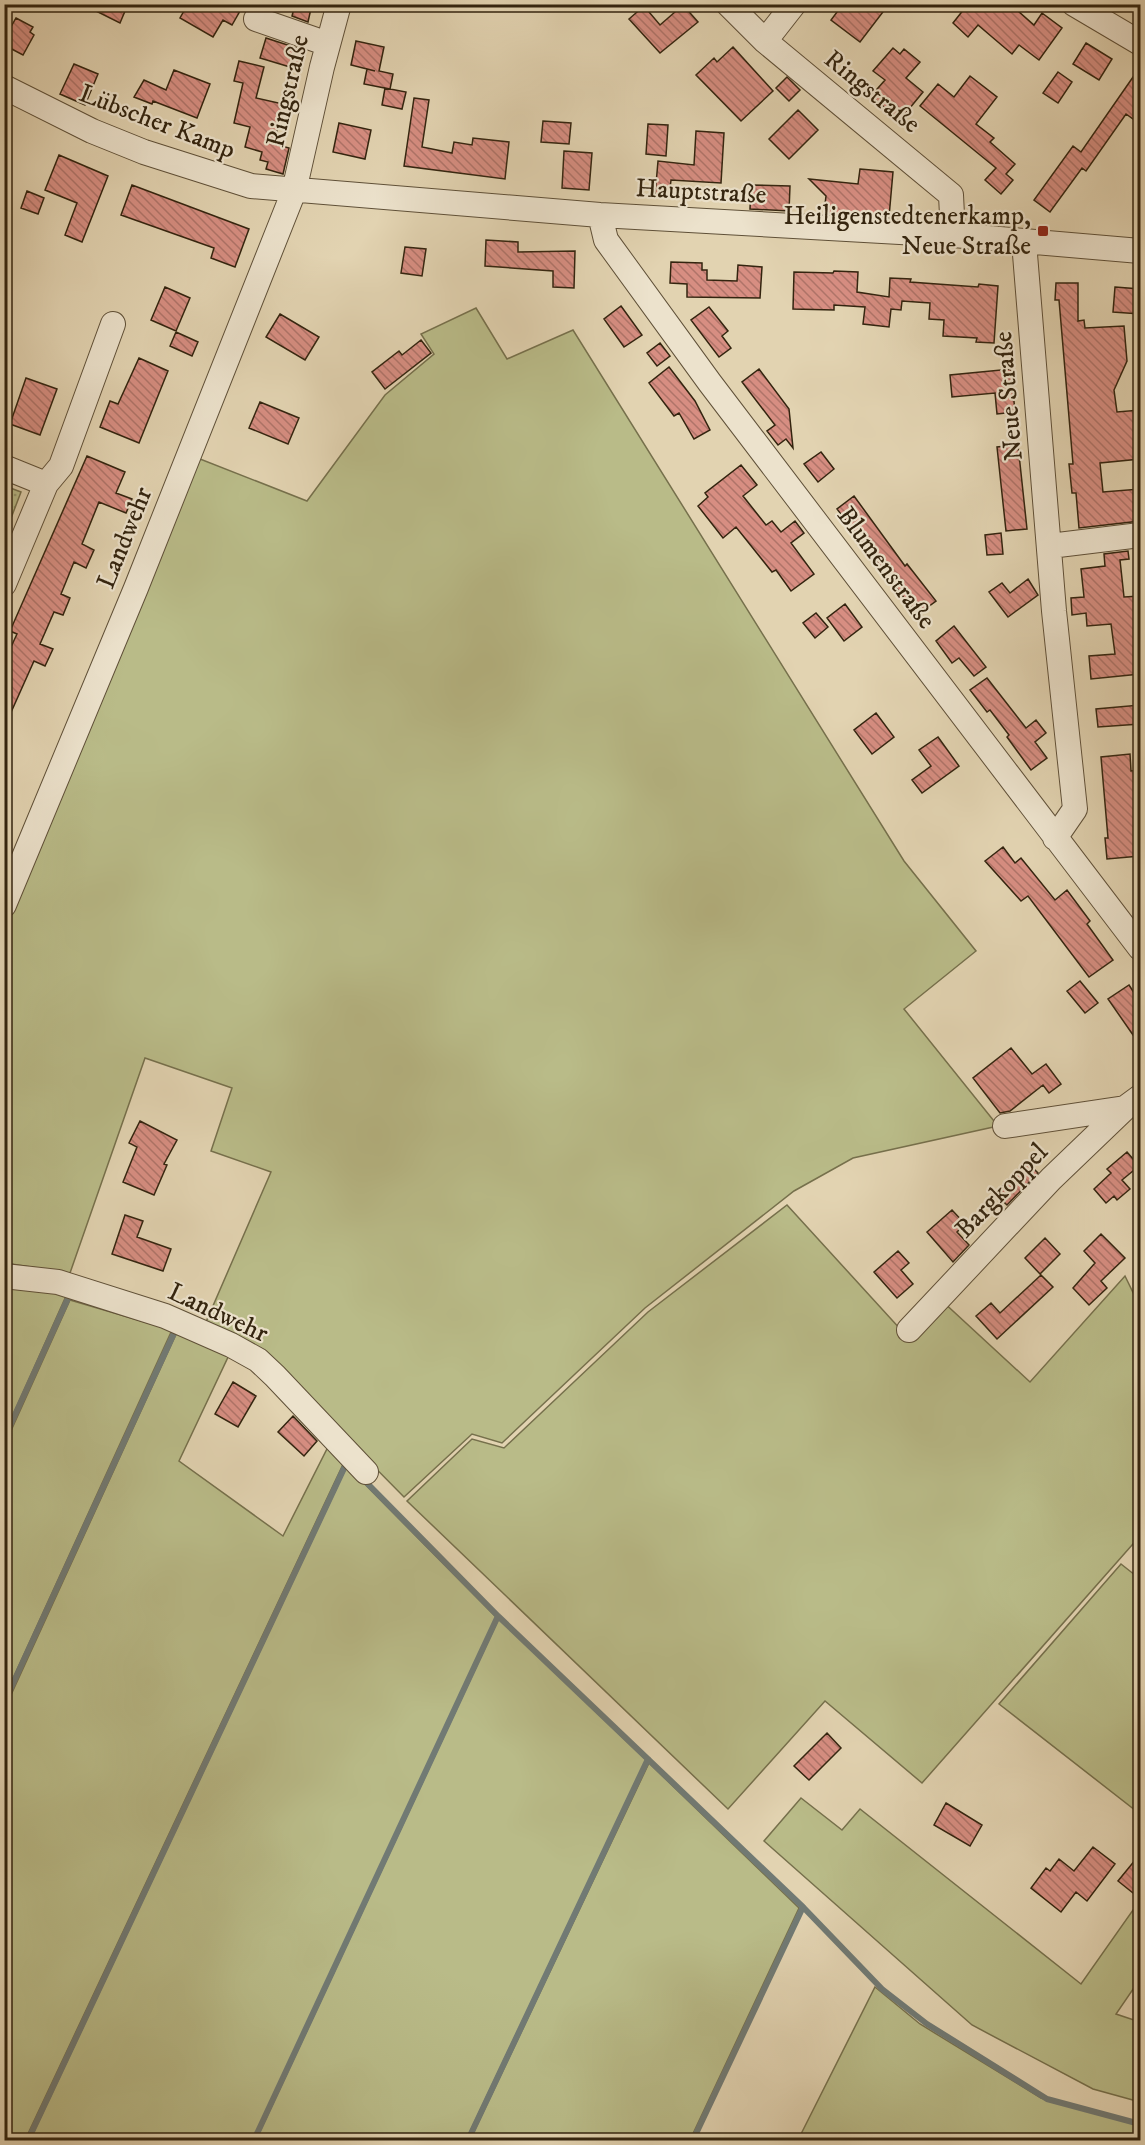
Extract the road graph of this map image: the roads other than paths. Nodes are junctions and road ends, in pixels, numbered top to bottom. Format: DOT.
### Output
graph roads {
  1 [pos="339,4"];
  2 [pos="728,4"];
  3 [pos="794,4"];
  4 [pos="1074,4"];
  5 [pos="256,19"];
  6 [pos="765,41"];
  7 [pos="1140,43"];
  8 [pos="328,44"];
  9 [pos="4,87"];
  10 [pos="294,191"];
  11 [pos="600,215"];
  12 [pos="953,235"];
  13 [pos="1024,242"];
  14 [pos="1140,251"];
  15 [pos="113,324"];
  16 [pos="4,467"];
  17 [pos="46,484"];
  18 [pos="1140,535"];
  19 [pos="1050,546"];
  20 [pos="4,584"];
  21 [pos="1055,838"];
  22 [pos="4,904"];
  23 [pos="1140,948"];
  24 [pos="1133,1102"];
  25 [pos="1005,1126"];
  26 [pos="4,1276"];
  27 [pos="909,1330"];
  28 [pos="366,1472"];
  1 -- 8 [label="street, Ringstraße"];
  2 -- 6 [label="street, Ringstraße"];
  3 -- 6 [label="street"];
  4 -- 7 [label="street"];
  5 -- 8 [label="street"];
  6 -- 12 [label="street, Ringstraße"];
  8 -- 10 [label="street, Ringstraße"];
  9 -- 10 [label="street, Lübscher Kamp"];
  10 -- 11 [label="street, Hauptstraße"];
  10 -- 22 [label="street, Landwehr"];
  11 -- 12 [label="street, Hauptstraße"];
  11 -- 21 [label="street, Blumenstraße"];
  12 -- 13 [label="street, Hauptstraße"];
  13 -- 14 [label="street, Hauptstraße"];
  13 -- 19 [label="street, Neue Straße"];
  15 -- 17 [label="street"];
  16 -- 17 [label="street"];
  17 -- 20 [label="street"];
  18 -- 19 [label="street"];
  19 -- 21 [label="street, Neue Straße"];
  21 -- 23 [label="street, Blumenstraße"];
  24 -- 25 [label="street"];
  24 -- 27 [label="street, Bargkoppel"];
  26 -- 28 [label="street, Landwehr"];
}
